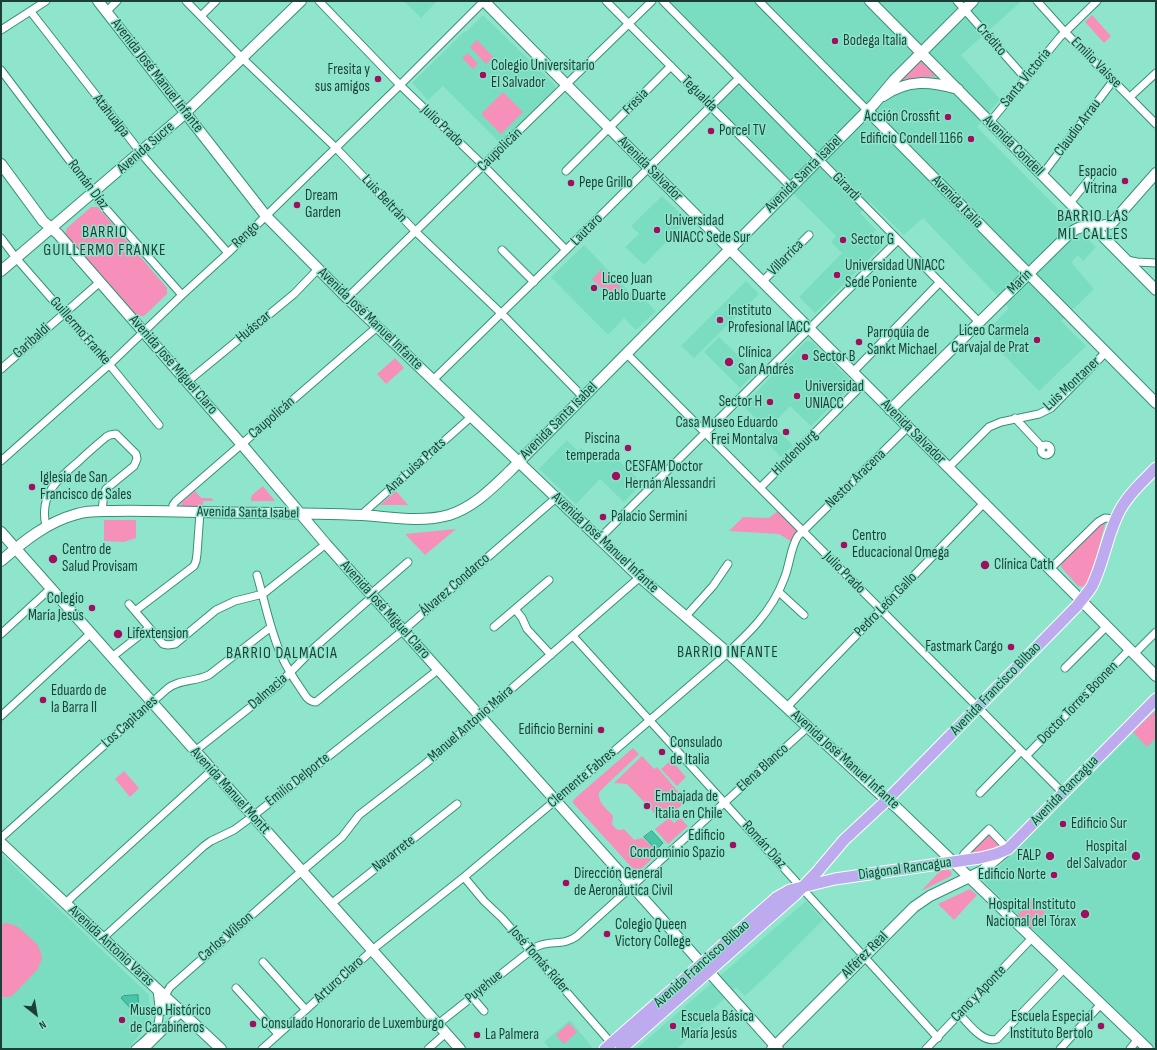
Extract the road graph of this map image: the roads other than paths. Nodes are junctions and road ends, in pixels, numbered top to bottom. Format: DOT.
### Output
graph roads {
  1 [pos="46,1"];
  2 [pos="98,1"];
  3 [pos="117,1"];
  4 [pos="186,1"];
  5 [pos="216,1"];
  6 [pos="301,1"];
  7 [pos="319,1"];
  8 [pos="484,1"];
  9 [pos="606,1"];
  10 [pos="652,1"];
  11 [pos="663,1"];
  12 [pos="759,1"];
  13 [pos="870,1"];
  14 [pos="956,1"];
  15 [pos="973,1"];
  16 [pos="1037,1"];
  17 [pos="1097,1"];
  18 [pos="964,10"];
  19 [pos="107,11"];
  20 [pos="31,12"];
  21 [pos="201,16"];
  22 [pos="629,24"];
  23 [pos="1,30"];
  24 [pos="1064,32"];
  25 [pos="921,52"];
  26 [pos="242,57"];
  27 [pos="671,66"];
  28 [pos="1,70"];
  29 [pos="1156,73"];
  30 [pos="739,78"];
  31 [pos="1026,78"];
  32 [pos="1114,81"];
  33 [pos="400,85"];
  34 [pos="567,85"];
  35 [pos="958,89"];
  36 [pos="1130,97"];
  37 [pos="880,98"];
  38 [pos="711,106"];
  39 [pos="868,111"];
  40 [pos="185,113"];
  41 [pos="990,122"];
  42 [pos="1156,124"];
  43 [pos="610,128"];
  44 [pos="336,148"];
  45 [pos="140,152"];
  46 [pos="819,159"];
  47 [pos="1,164"];
  48 [pos="484,166"];
  49 [pos="649,168"];
  50 [pos="566,171"];
  51 [pos="1156,173"];
  52 [pos="1042,175"];
  53 [pos="1090,177"];
  54 [pos="792,187"];
  55 [pos="94,192"];
  56 [pos="1070,203"];
  57 [pos="266,216"];
  58 [pos="1093,226"];
  59 [pos="51,228"];
  60 [pos="416,232"];
  61 [pos="809,235"];
  62 [pos="1,238"];
  63 [pos="898,240"];
  64 [pos="730,248"];
  65 [pos="502,250"];
  66 [pos="566,250"];
  67 [pos="228,253"];
  68 [pos="16,258"];
  69 [pos="1125,259"];
  70 [pos="1156,263"];
  71 [pos="318,269"];
  72 [pos="1,271"];
  73 [pos="1028,274"];
  74 [pos="763,281"];
  75 [pos="100,282"];
  76 [pos="534,282"];
  77 [pos="940,282"];
  78 [pos="1156,290"];
  79 [pos="182,295"];
  80 [pos="347,298"];
  81 [pos="64,313"];
  82 [pos="501,314"];
  83 [pos="979,322"];
  84 [pos="377,327"];
  85 [pos="810,328"];
  86 [pos="144,332"];
  87 [pos="626,353"];
  88 [pos="1105,353"];
  89 [pos="109,365"];
  90 [pos="1,369"];
  91 [pos="853,372"];
  92 [pos="433,380"];
  93 [pos="187,382"];
  94 [pos="864,383"];
  95 [pos="583,396"];
  96 [pos="1156,403"];
  97 [pos="890,410"];
  98 [pos="471,418"];
  99 [pos="1015,418"];
  100 [pos="159,425"];
  101 [pos="908,427"];
  102 [pos="705,433"];
  103 [pos="242,444"];
  104 [pos="1042,447"];
  105 [pos="1,461"];
  106 [pos="518,462"];
  107 [pos="949,467"];
  108 [pos="1156,468"];
  109 [pos="760,488"];
  110 [pos="284,494"];
  111 [pos="556,498"];
  112 [pos="985,502"];
  113 [pos="102,511"];
  114 [pos="173,511"];
  115 [pos="200,512"];
  116 [pos="275,513"];
  117 [pos="302,514"];
  118 [pos="361,515"];
  119 [pos="1116,519"];
  120 [pos="46,526"];
  121 [pos="802,531"];
  122 [pos="1,532"];
  123 [pos="599,539"];
  124 [pos="326,544"];
  125 [pos="16,548"];
  126 [pos="1,561"];
  127 [pos="408,562"];
  128 [pos="728,564"];
  129 [pos="1050,569"];
  130 [pos="257,575"];
  131 [pos="640,577"];
  132 [pos="549,580"];
  133 [pos="51,588"];
  134 [pos="779,592"];
  135 [pos="263,594"];
  136 [pos="372,595"];
  137 [pos="1081,600"];
  138 [pos="129,604"];
  139 [pos="515,609"];
  140 [pos="881,610"];
  141 [pos="135,611"];
  142 [pos="804,615"];
  143 [pos="686,616"];
  144 [pos="271,626"];
  145 [pos="1106,626"];
  146 [pos="494,627"];
  147 [pos="149,628"];
  148 [pos="404,630"];
  149 [pos="1156,632"];
  150 [pos="91,633"];
  151 [pos="1,634"];
  152 [pos="573,636"];
  153 [pos="1132,652"];
  154 [pos="728,653"];
  155 [pos="551,655"];
  156 [pos="112,657"];
  157 [pos="1066,668"];
  158 [pos="439,669"];
  159 [pos="290,673"];
  160 [pos="1156,676"];
  161 [pos="1156,699"];
  162 [pos="152,703"];
  163 [pos="787,707"];
  164 [pos="978,708"];
  165 [pos="1,716"];
  166 [pos="481,716"];
  167 [pos="650,720"];
  168 [pos="808,727"];
  169 [pos="194,751"];
  170 [pos="1024,754"];
  171 [pos="212,770"];
  172 [pos="980,793"];
  173 [pos="1063,793"];
  174 [pos="556,800"];
  175 [pos="888,800"];
  176 [pos="725,802"];
  177 [pos="457,804"];
  178 [pos="253,816"];
  179 [pos="1,838"];
  180 [pos="1,843"];
  181 [pos="1008,849"];
  182 [pos="958,862"];
  183 [pos="301,871"];
  184 [pos="464,877"];
  185 [pos="970,878"];
  186 [pos="633,886"];
  187 [pos="802,888"];
  188 [pos="66,903"];
  189 [pos="331,904"];
  190 [pos="103,938"];
  191 [pos="1032,938"];
  192 [pos="372,950"];
  193 [pos="530,951"];
  194 [pos="863,957"];
  195 [pos="263,962"];
  196 [pos="706,968"];
  197 [pos="1064,969"];
  198 [pos="236,988"];
  199 [pos="161,993"];
  200 [pos="472,997"];
  201 [pos="1102,1004"];
  202 [pos="306,1010"];
  203 [pos="161,1011"];
  204 [pos="484,1011"];
  205 [pos="182,1012"];
  206 [pos="960,1015"];
  207 [pos="171,1024"];
  208 [pos="438,1024"];
  209 [pos="446,1033"];
  210 [pos="278,1034"];
  211 [pos="938,1038"];
  212 [pos="1138,1039"];
  213 [pos="613,1047"];
  214 [pos="775,1048"];
  215 [pos="135,1049"];
  216 [pos="145,1049"];
  217 [pos="221,1049"];
  218 [pos="262,1049"];
  219 [pos="428,1049"];
  220 [pos="460,1049"];
  221 [pos="926,1049"];
  222 [pos="1060,1049"];
  223 [pos="1130,1049"];
  224 [pos="1148,1049"];
  1 -- 20 [label="street"];
  2 -- 19 [label="street, Avenida José Manuel Infante"];
  3 -- 19 [label="street"];
  4 -- 21 [label="street, Luis Beltrán"];
  5 -- 21 [label="street"];
  6 -- 26 [label="street, Avenida Sucre"];
  7 -- 33 [label="street, Julio Prado"];
  8 -- 33 [label="street, Rengo"];
  8 -- 34 [label="street, Avenida Salvador"];
  9 -- 22 [label="street, Tegualda"];
  10 -- 22 [label="street, Caupolicán"];
  11 -- 30 [label="street, Girardi"];
  12 -- 39 [label="street, Avenida Italia"];
  13 -- 25 [label="street, Avenida Condell"];
  14 -- 18 [label="street, Crédito"];
  15 -- 18 [label="street, Avenida Santa Isabel"];
  16 -- 24 [label="street, Emilio Vaisse"];
  17 -- 24 [label="street, Santa Victoria"];
  18 -- 25 [label="street, Avenida Santa Isabel"];
  18 -- 31 [label="street, Crédito"];
  19 -- 40 [label="street, Avenida José Manuel Infante"];
  20 -- 23 [label="street"];
  20 -- 45 [label="street, Atahualpa"];
  21 -- 26 [label="street, Luis Beltrán"];
  22 -- 27 [label="street, Tegualda"];
  22 -- 34 [label="street, Caupolicán"];
  24 -- 31 [label="street, Santa Victoria"];
  24 -- 32 [label="street, Emilio Vaisse"];
  25 -- 35 [label="street, Avenida Condell"];
  25 -- 37 [label="street, Avenida Santa Isabel"];
  26 -- 40 [label="street, Avenida Sucre"];
  26 -- 44 [label="street, Luis Beltrán"];
  27 -- 38 [label="street, Tegualda"];
  27 -- 43 [label="street, Fresia"];
  28 -- 55 [label="street, Román Díaz"];
  29 -- 36 [label="street"];
  30 -- 38 [label="street, Lautaro"];
  30 -- 46 [label="street, Girardi"];
  31 -- 41 [label="street, Santa Victoria"];
  32 -- 36 [label="street, Emilio Vaisse"];
  32 -- 52 [label="street, Claudio Arrau"];
  33 -- 44 [label="street, Rengo"];
  33 -- 48 [label="street, Julio Prado"];
  34 -- 43 [label="street, Avenida Salvador"];
  34 -- 48 [label="street, Caupolicán"];
  35 -- 37 [label="street"];
  35 -- 41 [label="street, Avenida Condell"];
  36 -- 42 [label="street, Emilio Vaisse"];
  37 -- 39 [label="street, Avenida Santa Isabel"];
  38 -- 49 [label="street, Lautaro"];
  38 -- 54 [label="street, Tegualda"];
  39 -- 46 [label="street, Avenida Santa Isabel"];
  39 -- 73 [label="street, Avenida Italia"];
  40 -- 45 [label="street, Avenida Sucre"];
  40 -- 57 [label="street, Avenida José Manuel Infante"];
  41 -- 52 [label="street, Avenida Condell"];
  43 -- 49 [label="street, Avenida Salvador"];
  43 -- 50 [label="street, Fresia"];
  44 -- 57 [label="street, Rengo"];
  44 -- 60 [label="street, Luis Beltrán"];
  45 -- 55 [label="street, Avenida Sucre"];
  45 -- 67 [label="street, Atahualpa"];
  46 -- 54 [label="street, Avenida Santa Isabel"];
  46 -- 63 [label="street, Girardi"];
  47 -- 59 [label="street, Avenida José Miguel Claro"];
  48 -- 60 [label="street, Caupolicán"];
  48 -- 66 [label="street, Julio Prado"];
  49 -- 64 [label="street, Avenida Salvador"];
  49 -- 66 [label="street, Lautaro"];
  51 -- 58 [label="street, Marín"];
  52 -- 56 [label="street, Avenida Condell"];
  53 -- 56 [label="street"];
  54 -- 64 [label="street, Avenida Santa Isabel"];
  55 -- 59 [label="street, Avenida Sucre"];
  55 -- 79 [label="street, Román Díaz"];
  56 -- 58 [label="street, Avenida Condell"];
  57 -- 67 [label="street, Rengo"];
  57 -- 71 [label="street, Avenida José Manuel Infante"];
  58 -- 69 [label="street, Avenida Condell"];
  58 -- 73 [label="street, Marín"];
  59 -- 68 [label="street, Avenida Sucre"];
  59 -- 75 [label="street, Avenida José Miguel Claro"];
  60 -- 80 [label="street, Caupolicán"];
  60 -- 82 [label="street, Luis Beltrán"];
  61 -- 74 [label="street, Villarrica"];
  62 -- 68 [label="street, Guillermo Franke"];
  63 -- 77 [label="street, Girardi"];
  63 -- 85 [label="street"];
  64 -- 74 [label="street, Avenida Salvador"];
  64 -- 87 [label="street, Avenida Santa Isabel"];
  65 -- 76 [label="street"];
  66 -- 76 [label="street, Lautaro"];
  67 -- 79 [label="street, Rengo"];
  68 -- 72 [label="street, Avenida Sucre"];
  68 -- 81 [label="street, Guillermo Franke"];
  69 -- 70 [label="street"];
  69 -- 78 [label="street, Avenida Condell"];
  71 -- 80 [label="street, Avenida José Manuel Infante"];
  71 -- 93 [label="street, Huáscar"];
  73 -- 83 [label="street, Marín"];
  73 -- 88 [label="street, Avenida Italia"];
  74 -- 85 [label="street, Avenida Salvador"];
  75 -- 81 [label="street, Garibaldi"];
  75 -- 86 [label="street, Avenida José Miguel Claro"];
  76 -- 82 [label="street, Lautaro"];
  77 -- 83 [label="street, Girardi"];
  77 -- 91 [label="street"];
  79 -- 86 [label="street, Rengo"];
  80 -- 84 [label="street, Avenida José Manuel Infante"];
  81 -- 89 [label="street, Guillermo Franke"];
  81 -- 90 [label="street, Garibaldi"];
  82 -- 92 [label="street, Lautaro"];
  82 -- 95 [label="street, Luis Beltrán"];
  83 -- 97 [label="street, Marín"];
  84 -- 92 [label="street, Avenida José Manuel Infante"];
  84 -- 103 [label="street, Caupolicán"];
  85 -- 91 [label="street, Avenida Salvador"];
  85 -- 102 [label="street"];
  86 -- 89 [label="street, Rengo"];
  86 -- 93 [label="street, Avenida José Miguel Claro"];
  87 -- 95 [label="street, Avenida Santa Isabel"];
  87 -- 102 [label="street, Julio Prado"];
  88 -- 96 [label="street, Avenida Italia"];
  88 -- 99 [label="street, Luis Montaner"];
  89 -- 100 [label="street, Guillermo Franke"];
  89 -- 105 [label="street, Rengo"];
  91 -- 94 [label="street, Avenida Salvador"];
  92 -- 98 [label="street, Avenida José Manuel Infante"];
  93 -- 103 [label="street, Avenida José Miguel Claro"];
  94 -- 97 [label="street, Avenida Salvador"];
  94 -- 109 [label="street, Hindenburg"];
  95 -- 106 [label="street, Avenida Santa Isabel"];
  97 -- 101 [label="street, Avenida Salvador"];
  98 -- 106 [label="street, Avenida José Manuel Infante"];
  98 -- 118 [label="street, Ana Luisa Prats"];
  99 -- 104 [label="street"];
  99 -- 107 [label="street, Luis Montaner"];
  101 -- 107 [label="street, Avenida Salvador"];
  101 -- 121 [label="street, Nestor Aracena"];
  102 -- 109 [label="street, Julio Prado"];
  102 -- 123 [label="street"];
  103 -- 110 [label="street, Avenida José Miguel Claro"];
  103 -- 114 [label="street, Caupolicán"];
  106 -- 111 [label="street, Avenida José Manuel Infante"];
  106 -- 118 [label="street, Avenida Santa Isabel"];
  107 -- 112 [label="street, Avenida Salvador"];
  108 -- 119 [label="main road, Avenida Francisco Bilbao"];
  109 -- 121 [label="street, Julio Prado"];
  110 -- 116 [label="street"];
  110 -- 117 [label="street, Avenida José Miguel Claro"];
  111 -- 123 [label="street, Avenida José Manuel Infante"];
  111 -- 148 [label="street, Álvarez Condarco"];
  112 -- 129 [label="street, Avenida Salvador"];
  112 -- 140 [label="street, Pedro León Gallo"];
  113 -- 114 [label="street, Avenida Santa Isabel"];
  113 -- 120 [label="street, Avenida Santa Isabel"];
  113 -- 120 [label="street"];
  114 -- 115 [label="street, Avenida Santa Isabel"];
  115 -- 116 [label="street, Avenida Santa Isabel"];
  115 -- 141 [label="street"];
  116 -- 117 [label="street, Avenida Santa Isabel"];
  117 -- 118 [label="street, Avenida Santa Isabel"];
  117 -- 124 [label="street, Avenida José Miguel Claro"];
  119 -- 129 [label="street"];
  119 -- 137 [label="main road, Avenida Francisco Bilbao"];
  120 -- 125 [label="street, Avenida Santa Isabel"];
  121 -- 134 [label="street, Clemente Fabres"];
  121 -- 140 [label="street, Julio Prado"];
  122 -- 125 [label="street, Avenida Manuel Montt"];
  123 -- 131 [label="street, Avenida José Manuel Infante"];
  124 -- 135 [label="street"];
  124 -- 136 [label="street, Avenida José Miguel Claro"];
  125 -- 126 [label="street, Avenida Santa Isabel"];
  125 -- 133 [label="street, Avenida Manuel Montt"];
  127 -- 136 [label="street, Dalmacia"];
  128 -- 143 [label="street"];
  129 -- 137 [label="street, Avenida Salvador"];
  130 -- 135 [label="street"];
  131 -- 143 [label="street, Avenida José Manuel Infante"];
  131 -- 152 [label="street, Manuel Antonio Maira"];
  132 -- 139 [label="street"];
  133 -- 150 [label="street, Avenida Manuel Montt"];
  133 -- 151 [label="street"];
  134 -- 142 [label="street"];
  134 -- 154 [label="street, Clemente Fabres"];
  135 -- 144 [label="street"];
  135 -- 147 [label="street"];
  136 -- 148 [label="street, Avenida José Miguel Claro"];
  136 -- 159 [label="street, Dalmacia"];
  137 -- 145 [label="street, Avenida Salvador"];
  137 -- 164 [label="main road, Avenida Francisco Bilbao"];
  138 -- 141 [label="street"];
  139 -- 146 [label="street"];
  139 -- 155 [label="street"];
  140 -- 163 [label="street, Pedro León Gallo"];
  140 -- 164 [label="street, Julio Prado"];
  141 -- 147 [label="street"];
  143 -- 154 [label="street, Avenida José Manuel Infante"];
  144 -- 159 [label="street"];
  144 -- 162 [label="street, Los Capitanes"];
  145 -- 153 [label="street, Avenida Salvador"];
  145 -- 157 [label="street"];
  147 -- 156 [label="street"];
  148 -- 158 [label="street, Avenida José Miguel Claro"];
  148 -- 159 [label="street, Álvarez Condarco"];
  149 -- 153 [label="street, Doctor Torres Boonen"];
  150 -- 156 [label="street, Avenida Manuel Montt"];
  150 -- 165 [label="street"];
  152 -- 155 [label="street, Manuel Antonio Maira"];
  152 -- 167 [label="street, Román Díaz"];
  153 -- 160 [label="street, Avenida Salvador"];
  153 -- 170 [label="street, Doctor Torres Boonen"];
  154 -- 163 [label="street, Avenida José Manuel Infante"];
  154 -- 167 [label="street, Clemente Fabres"];
  155 -- 166 [label="street, Manuel Antonio Maira"];
  156 -- 162 [label="street, Avenida Manuel Montt"];
  158 -- 166 [label="street, Avenida José Miguel Claro"];
  158 -- 178 [label="street, Emilio Delporte"];
  159 -- 169 [label="street, Dalmacia"];
  161 -- 173 [label="main road, Avenida Rancagua"];
  162 -- 169 [label="street, Avenida Manuel Montt"];
  162 -- 179 [label="street, Los Capitanes"];
  163 -- 168 [label="street, Avenida José Manuel Infante"];
  164 -- 170 [label="street, Julio Prado"];
  164 -- 175 [label="main road, Avenida Francisco Bilbao"];
  166 -- 174 [label="street, Avenida José Miguel Claro"];
  166 -- 183 [label="street, Manuel Antonio Maira"];
  167 -- 174 [label="street, Clemente Fabres"];
  167 -- 176 [label="street, Román Díaz"];
  168 -- 175 [label="street, Avenida José Manuel Infante"];
  168 -- 176 [label="street, Elena Blanco"];
  169 -- 171 [label="street, Avenida Manuel Montt"];
  170 -- 172 [label="street, Doctor Torres Boonen"];
  170 -- 173 [label="street, Julio Prado"];
  171 -- 178 [label="street, Avenida Manuel Montt"];
  171 -- 188 [label="street"];
  173 -- 181 [label="main road, Avenida Rancagua"];
  174 -- 184 [label="street, Clemente Fabres"];
  174 -- 186 [label="street, Avenida José Miguel Claro"];
  175 -- 182 [label="street, Avenida José Manuel Infante"];
  175 -- 187 [label="main road, Avenida Francisco Bilbao"];
  176 -- 186 [label="street, Elena Blanco"];
  176 -- 187 [label="street, Román Díaz"];
  177 -- 189 [label="street, Navarrete"];
  178 -- 183 [label="street, Avenida Manuel Montt"];
  178 -- 190 [label="street, Emilio Delporte"];
  180 -- 188 [label="street, Avenida Antonio Varas"];
  181 -- 182 [label="main road, Diagonal Rancagua"];
  181 -- 182 [label="street"];
  181 -- 185 [label="street, Avenida Rancagua"];
  182 -- 185 [label="street, Avenida José Manuel Infante"];
  182 -- 187 [label="main road, Diagonal Rancagua"];
  183 -- 189 [label="street, Avenida Manuel Montt"];
  183 -- 199 [label="street, Carlos Wilson"];
  184 -- 192 [label="street, Clemente Fabres"];
  184 -- 193 [label="street, José Tomás Rider"];
  185 -- 191 [label="street, Avenida José Manuel Infante"];
  185 -- 194 [label="street, Alférez Real"];
  186 -- 193 [label="street, Elena Blanco"];
  186 -- 196 [label="street, Avenida José Miguel Claro"];
  187 -- 194 [label="street, Román Díaz"];
  187 -- 196 [label="main road, Avenida Francisco Bilbao"];
  188 -- 190 [label="street, Avenida Antonio Varas"];
  189 -- 192 [label="street, Avenida Manuel Montt"];
  190 -- 199 [label="street, Avenida Antonio Varas"];
  191 -- 197 [label="street, Avenida José Manuel Infante"];
  191 -- 206 [label="street, Cano y Aponte"];
  192 -- 202 [label="street, Arturo Claro"];
  192 -- 208 [label="street, Avenida Manuel Montt"];
  193 -- 200 [label="street, Puyehue"];
  193 -- 213 [label="street, José Tomás Rider"];
  194 -- 211 [label="street, Román Díaz"];
  194 -- 214 [label="street, Alférez Real"];
  195 -- 202 [label="street, Arturo Claro"];
  196 -- 213 [label="main road, Avenida Francisco Bilbao"];
  196 -- 214 [label="street, Avenida José Miguel Claro"];
  197 -- 201 [label="street, Avenida José Manuel Infante"];
  197 -- 206 [label="street"];
  198 -- 210 [label="street"];
  199 -- 203 [label="street"];
  199 -- 205 [label="street, Avenida Antonio Varas"];
  200 -- 204 [label="street"];
  200 -- 208 [label="street, Puyehue"];
  201 -- 212 [label="street, Avenida José Manuel Infante"];
  201 -- 222 [label="street"];
  202 -- 210 [label="street, Arturo Claro"];
  203 -- 207 [label="street"];
  203 -- 215 [label="street"];
  205 -- 207 [label="street"];
  205 -- 217 [label="street, Avenida Antonio Varas"];
  206 -- 211 [label="street, Cano y Aponte"];
  207 -- 216 [label="street"];
  208 -- 209 [label="street, Avenida Manuel Montt"];
  209 -- 219 [label="street"];
  209 -- 220 [label="street, Avenida Manuel Montt"];
  210 -- 218 [label="street, Arturo Claro"];
  211 -- 221 [label="street, Cano y Aponte"];
  212 -- 223 [label="street"];
  212 -- 224 [label="street, Avenida José Manuel Infante"];
}
